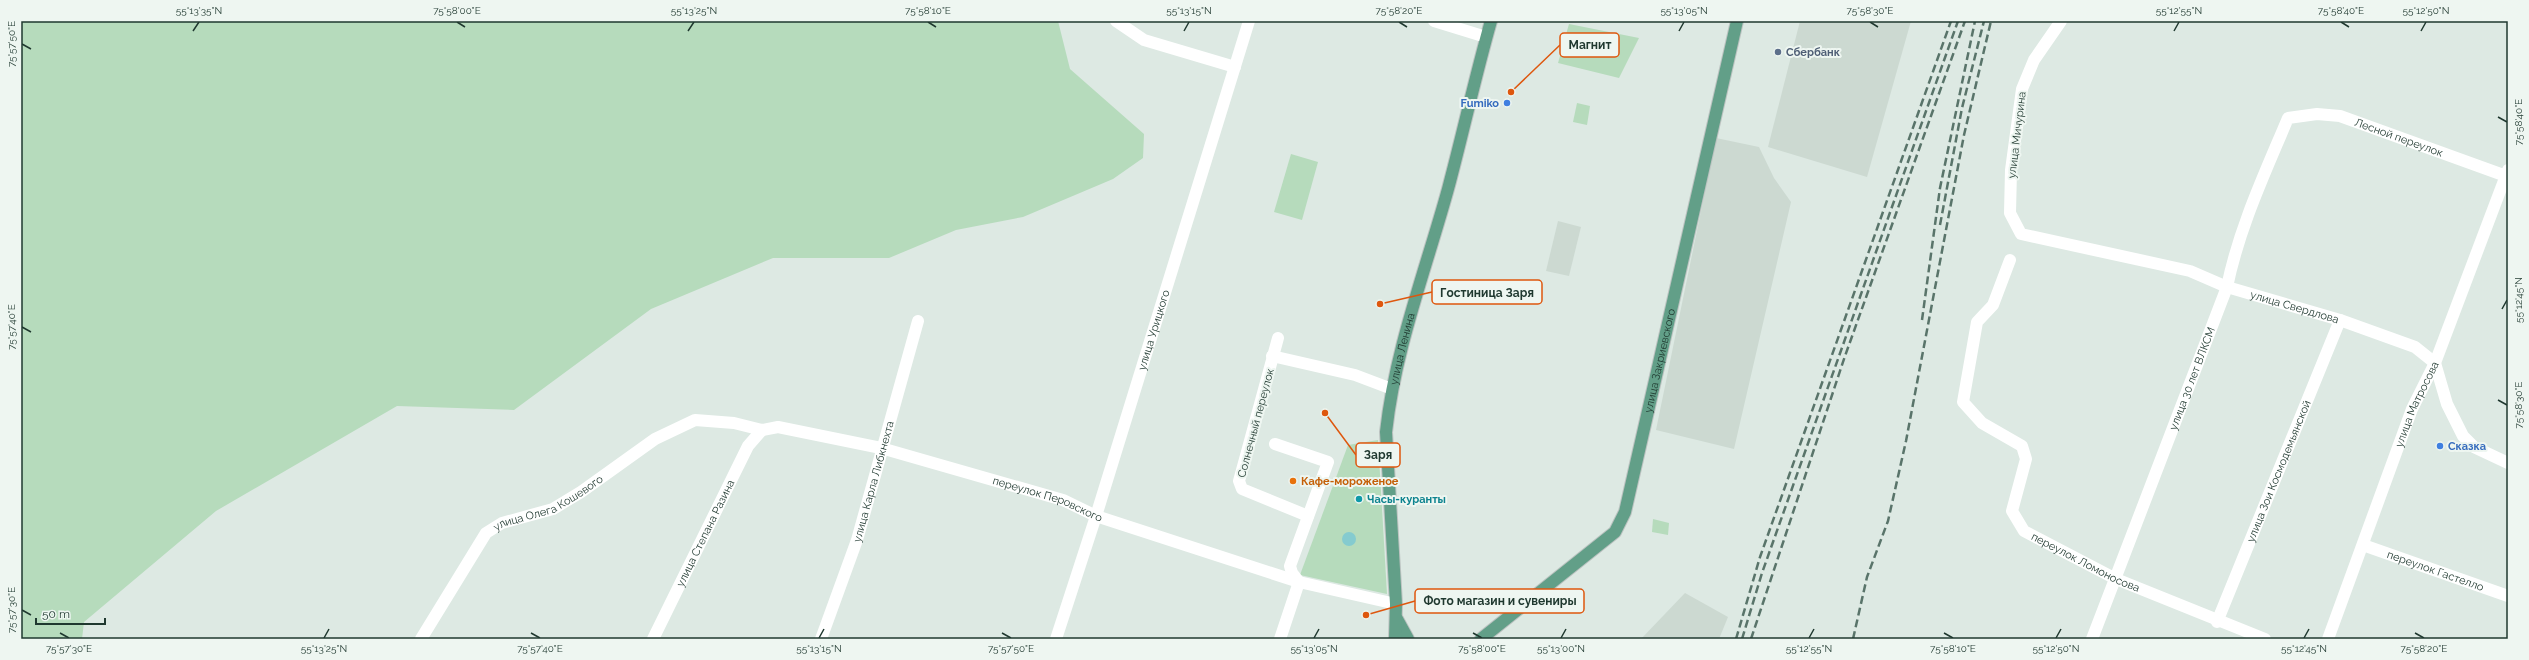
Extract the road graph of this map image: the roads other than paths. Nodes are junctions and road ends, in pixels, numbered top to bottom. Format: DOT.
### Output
graph roads {
  1 [pos="1116,21"];
  2 [pos="1249,21"];
  3 [pos="1434,21"];
  4 [pos="1491,21"];
  5 [pos="1737,21"];
  6 [pos="2061,21"];
  7 [pos="1486,37"];
  8 [pos="1235,67"];
  9 [pos="2288,118"];
  10 [pos="2507,173"];
  11 [pos="2020,234"];
  12 [pos="2010,260"];
  13 [pos="2227,287"];
  14 [pos="2340,320"];
  15 [pos="918,321"];
  16 [pos="1278,338"];
  17 [pos="1272,356"];
  18 [pos="2434,363"];
  19 [pos="1392,388"];
  20 [pos="695,420"];
  21 [pos="762,430"];
  22 [pos="1275,444"];
  23 [pos="881,448"];
  24 [pos="2508,463"];
  25 [pos="1096,516"];
  26 [pos="1308,516"];
  27 [pos="2363,545"];
  28 [pos="2116,579"];
  29 [pos="1299,582"];
  30 [pos="2508,596"];
  31 [pos="1396,604"];
  32 [pos="2218,622"];
  33 [pos="421,639"];
  34 [pos="653,639"];
  35 [pos="821,639"];
  36 [pos="1056,639"];
  37 [pos="1280,639"];
  38 [pos="1395,639"];
  39 [pos="1408,639"];
  40 [pos="1481,639"];
  41 [pos="2092,639"];
  42 [pos="2265,639"];
  43 [pos="2328,639"];
  1 -- 8 [label="street"];
  2 -- 8 [label="street, улица Урицкого"];
  3 -- 7 [label="street"];
  4 -- 7 [label="main road, улица Ленина"];
  5 -- 40 [label="main road, улица Закриевского"];
  6 -- 11 [label="street, улица Мичурина"];
  7 -- 19 [label="main road, улица Ленина"];
  8 -- 25 [label="street, улица Урицкого"];
  9 -- 10 [label="street, Лесной переулок"];
  9 -- 13 [label="street, улица 30 лет ВЛКСМ"];
  10 -- 18 [label="street, улица Матросова"];
  11 -- 13 [label="street, улица Свердлова"];
  12 -- 28 [label="street, переулок Ломоносова"];
  13 -- 14 [label="street, улица Свердлова"];
  13 -- 28 [label="street, улица 30 лет ВЛКСМ"];
  14 -- 18 [label="street, улица Свердлова"];
  14 -- 32 [label="street, улица Зои Космодемьянской"];
  15 -- 23 [label="street, улица Карла Либкнехта"];
  16 -- 17 [label="street, Солнечный переулок"];
  17 -- 19 [label="street, Солнечный переулок"];
  17 -- 26 [label="street, Солнечный переулок"];
  18 -- 24 [label="street"];
  18 -- 27 [label="street, улица Матросова"];
  19 -- 31 [label="main road, улица Ленина"];
  20 -- 21 [label="street, переулок Перовского"];
  20 -- 33 [label="street, улица Олега Кошевого"];
  21 -- 23 [label="street, переулок Перовского"];
  21 -- 34 [label="street, улица Степана Разина"];
  22 -- 26 [label="street"];
  23 -- 25 [label="street, переулок Перовского"];
  23 -- 35 [label="street, улица Карла Либкнехта"];
  25 -- 29 [label="street, переулок Перовского"];
  25 -- 36 [label="street, улица Урицкого"];
  26 -- 29 [label="street"];
  27 -- 30 [label="street, переулок Гастелло"];
  27 -- 43 [label="street, улица Матросова"];
  28 -- 32 [label="street, переулок Ломоносова"];
  28 -- 41 [label="street, улица 30 лет ВЛКСМ"];
  29 -- 31 [label="street, переулок Перовского"];
  29 -- 37 [label="street"];
  31 -- 38 [label="main road, улица Ленина"];
  31 -- 39 [label="main road"];
  32 -- 42 [label="street, переулок Ломоносова"];
}
